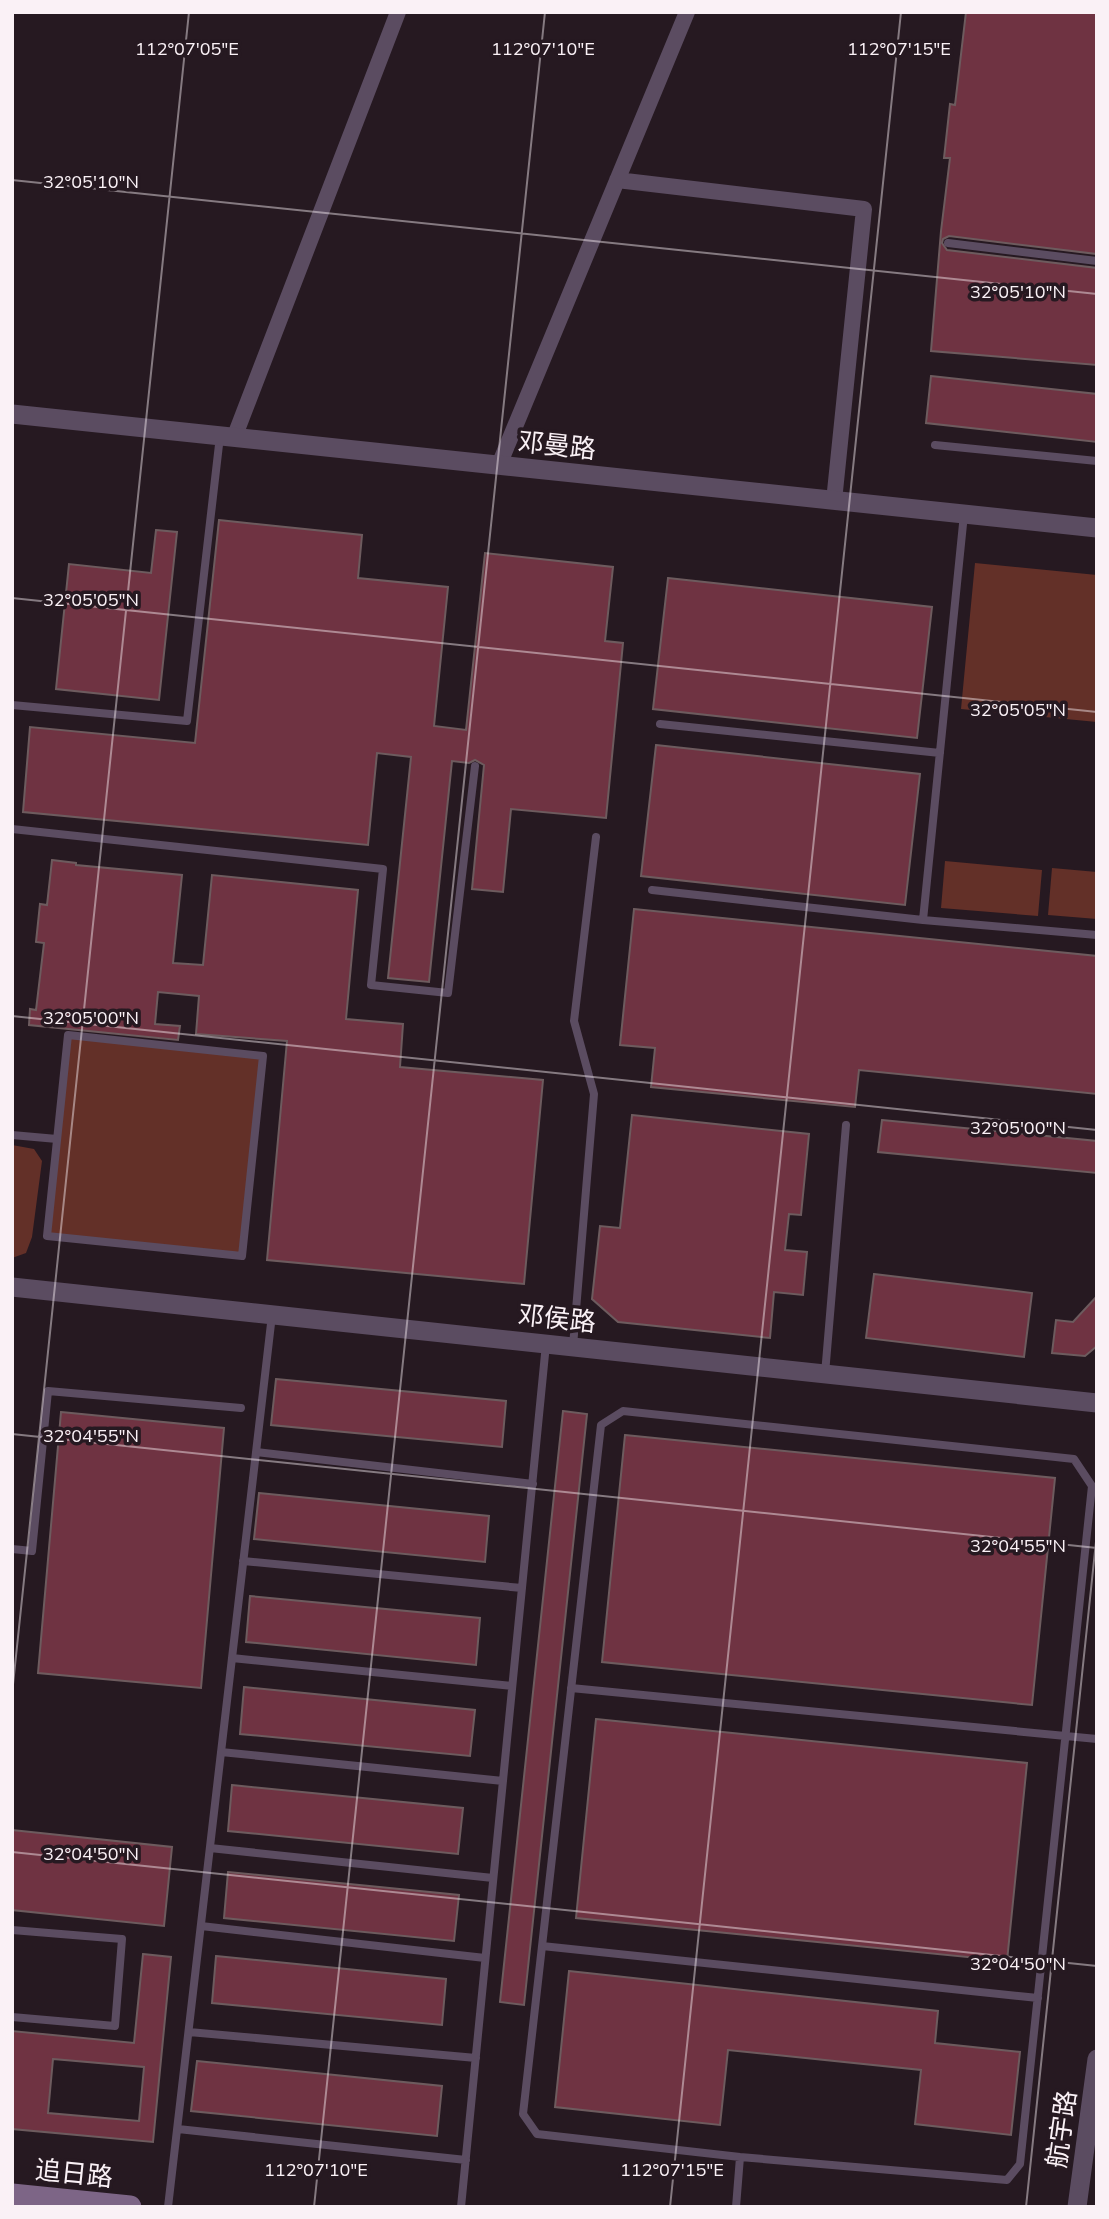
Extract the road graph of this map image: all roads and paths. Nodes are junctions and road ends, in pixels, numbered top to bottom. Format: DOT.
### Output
graph roads {
  1 [pos="398,12"];
  2 [pos="687,12"];
  3 [pos="617,180"];
  4 [pos="948,243"];
  5 [pos="1097,261"];
  6 [pos="12,414"];
  7 [pos="227,437"];
  8 [pos="935,445"];
  9 [pos="1097,461"];
  10 [pos="499,466"];
  11 [pos="834,501"];
  12 [pos="964,514"];
  13 [pos="1097,528"];
  14 [pos="12,705"];
  15 [pos="660,724"];
  16 [pos="940,752"];
  17 [pos="475,766"];
  18 [pos="12,829"];
  19 [pos="596,837"];
  20 [pos="652,890"];
  21 [pos="923,920"];
  22 [pos="1097,935"];
  23 [pos="846,1125"];
  24 [pos="12,1135"];
  25 [pos="57,1139"];
  26 [pos="12,1287"];
  27 [pos="272,1314"];
  28 [pos="546,1344"];
  29 [pos="573,1346"];
  30 [pos="825,1374"];
  31 [pos="1097,1403"];
  32 [pos="241,1408"];
  33 [pos="256,1452"];
  34 [pos="533,1484"];
  35 [pos="12,1549"];
  36 [pos="243,1561"];
  37 [pos="522,1588"];
  38 [pos="232,1658"];
  39 [pos="512,1686"];
  40 [pos="571,1688"];
  41 [pos="1066,1736"];
  42 [pos="1097,1740"];
  43 [pos="221,1752"];
  44 [pos="503,1782"];
  45 [pos="210,1847"];
  46 [pos="493,1878"];
  47 [pos="201,1926"];
  48 [pos="12,1930"];
  49 [pos="542,1946"];
  50 [pos="485,1958"];
  51 [pos="1038,1998"];
  52 [pos="12,2017"];
  53 [pos="189,2032"];
  54 [pos="475,2058"];
  55 [pos="1097,2059"];
  56 [pos="177,2129"];
  57 [pos="740,2157"];
  58 [pos="466,2160"];
  59 [pos="12,2195"];
  60 [pos="130,2207"];
  61 [pos="168,2207"];
  62 [pos="461,2207"];
  63 [pos="736,2207"];
  64 [pos="1077,2207"];
  1 -- 7 [label="street"];
  2 -- 3 [label="street"];
  3 -- 10 [label="street"];
  3 -- 11 [label="street"];
  4 -- 5 [label="lane"];
  6 -- 7 [label="street, 邓曼路"];
  7 -- 10 [label="street, 邓曼路"];
  7 -- 14 [label="lane"];
  8 -- 9 [label="lane"];
  10 -- 11 [label="street, 邓曼路"];
  11 -- 12 [label="street, 邓曼路"];
  12 -- 13 [label="street, 邓曼路"];
  12 -- 16 [label="lane"];
  15 -- 16 [label="lane"];
  16 -- 21 [label="lane"];
  17 -- 18 [label="lane"];
  19 -- 29 [label="lane"];
  20 -- 21 [label="lane"];
  21 -- 22 [label="lane"];
  23 -- 30 [label="lane"];
  24 -- 25 [label="lane"];
  25 -- 25 [label="lane"];
  26 -- 27 [label="street, 邓侯路"];
  27 -- 28 [label="street, 邓侯路"];
  27 -- 33 [label="lane"];
  28 -- 29 [label="street, 邓侯路"];
  28 -- 34 [label="lane"];
  29 -- 30 [label="street, 邓侯路"];
  30 -- 31 [label="street, 邓侯路"];
  32 -- 35 [label="lane"];
  33 -- 34 [label="lane"];
  33 -- 36 [label="lane"];
  34 -- 37 [label="lane"];
  36 -- 37 [label="lane"];
  36 -- 38 [label="lane"];
  37 -- 39 [label="lane"];
  38 -- 39 [label="lane"];
  38 -- 43 [label="lane"];
  39 -- 44 [label="lane"];
  40 -- 41 [label="lane"];
  40 -- 41 [label="lane"];
  40 -- 49 [label="lane"];
  41 -- 42 [label="lane"];
  41 -- 51 [label="lane"];
  43 -- 44 [label="lane"];
  43 -- 45 [label="lane"];
  44 -- 46 [label="lane"];
  45 -- 46 [label="lane"];
  45 -- 47 [label="lane"];
  46 -- 50 [label="lane"];
  47 -- 50 [label="lane"];
  47 -- 53 [label="lane"];
  48 -- 52 [label="lane"];
  49 -- 51 [label="lane"];
  49 -- 57 [label="lane"];
  50 -- 54 [label="lane"];
  51 -- 57 [label="lane"];
  53 -- 54 [label="lane"];
  53 -- 56 [label="lane"];
  54 -- 58 [label="lane"];
  55 -- 64 [label="street, 航宇路"];
  56 -- 58 [label="lane"];
  56 -- 61 [label="lane"];
  57 -- 63 [label="lane"];
  58 -- 62 [label="lane"];
  59 -- 60 [label="main road, 追日路"];
}
